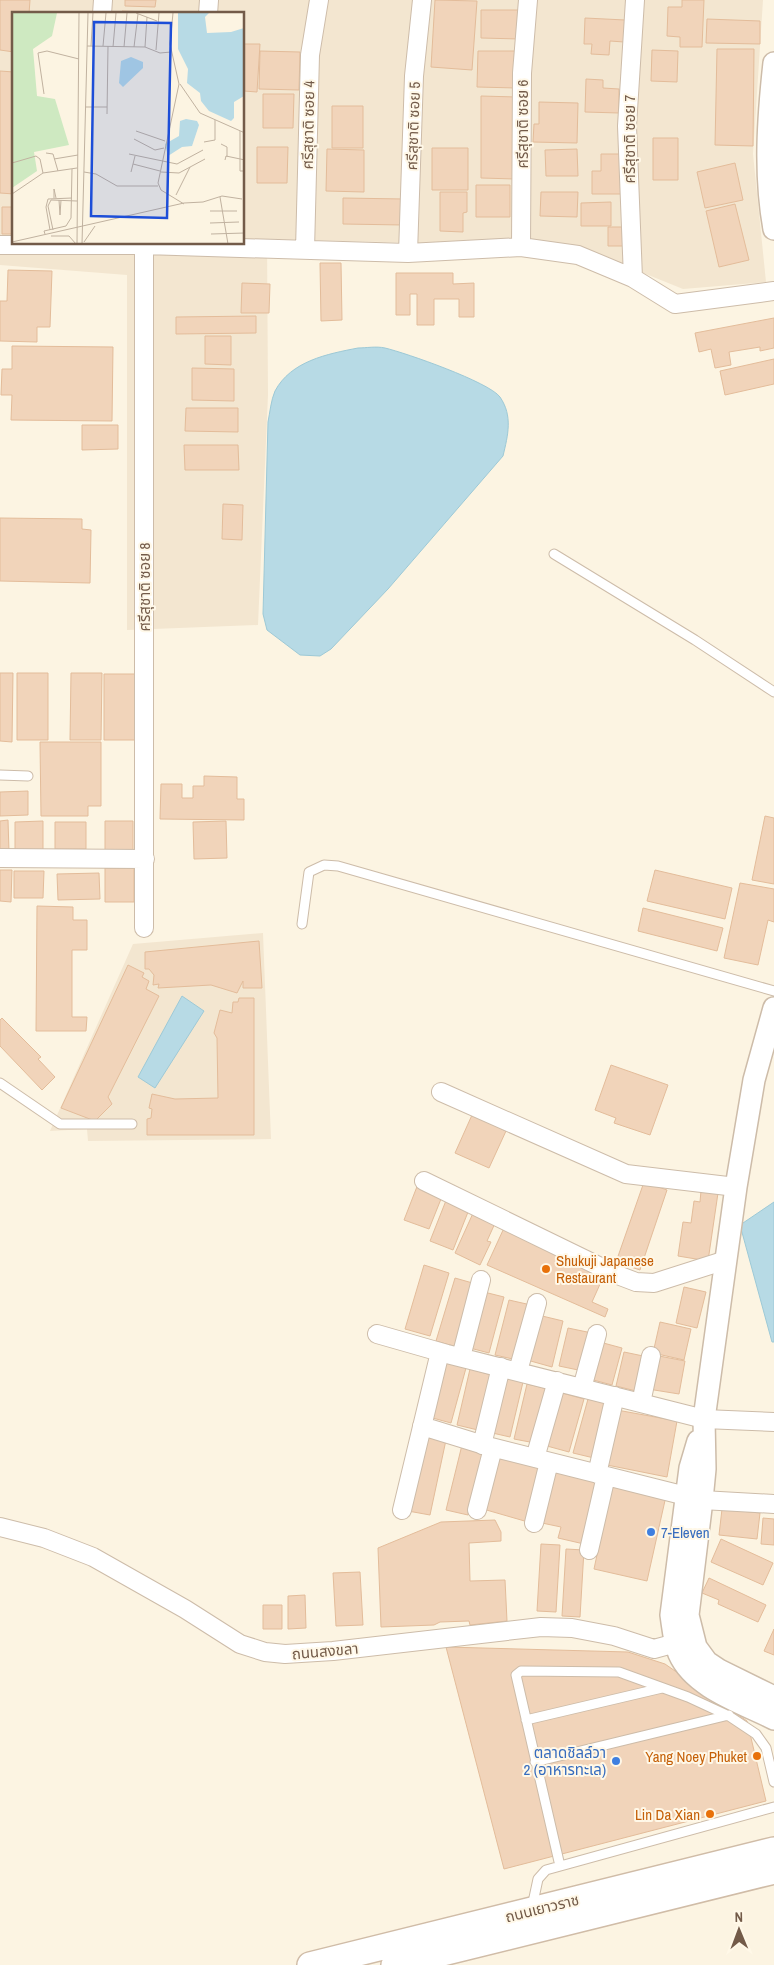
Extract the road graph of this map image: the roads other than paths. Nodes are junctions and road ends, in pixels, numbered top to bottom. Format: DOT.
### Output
graph roads {
  1 [pos="319,0"];
  2 [pos="422,0"];
  3 [pos="528,0"];
  4 [pos="635,0"];
  5 [pos="774,63"];
  6 [pos="774,229"];
  7 [pos="144,245"];
  8 [pos="194,246"];
  9 [pos="521,247"];
  10 [pos="305,250"];
  11 [pos="408,253"];
  12 [pos="633,278"];
  13 [pos="774,291"];
  14 [pos="554,554"];
  15 [pos="774,692"];
  16 [pos="0,775"];
  17 [pos="28,776"];
  18 [pos="0,858"];
  19 [pos="145,859"];
  20 [pos="302,924"];
  21 [pos="144,928"];
  22 [pos="774,991"];
  23 [pos="774,1008"];
  24 [pos="0,1083"];
  25 [pos="441,1092"];
  26 [pos="132,1124"];
  27 [pos="424,1181"];
  28 [pos="736,1187"];
  29 [pos="726,1260"];
  30 [pos="481,1280"];
  31 [pos="537,1303"];
  32 [pos="377,1334"];
  33 [pos="597,1334"];
  34 [pos="440,1352"];
  35 [pos="651,1356"];
  36 [pos="461,1357"];
  37 [pos="500,1367"];
  38 [pos="518,1371"];
  39 [pos="557,1381"];
  40 [pos="582,1388"];
  41 [pos="615,1396"];
  42 [pos="641,1403"];
  43 [pos="704,1419"];
  44 [pos="774,1422"];
  45 [pos="422,1426"];
  46 [pos="488,1446"];
  47 [pos="542,1460"];
  48 [pos="601,1475"];
  49 [pos="694,1498"];
  50 [pos="774,1504"];
  51 [pos="402,1510"];
  52 [pos="477,1510"];
  53 [pos="534,1523"];
  54 [pos="0,1527"];
  55 [pos="589,1550"];
  56 [pos="676,1643"];
  57 [pos="662,1688"];
  58 [pos="732,1708"];
  59 [pos="764,1718"];
  60 [pos="526,1720"];
  61 [pos="535,1762"];
  62 [pos="774,1782"];
  63 [pos="774,1807"];
  64 [pos="774,1850"];
  65 [pos="560,1866"];
  66 [pos="774,1871"];
  67 [pos="532,1910"];
  68 [pos="310,1965"];
  69 [pos="394,1965"];
  1 -- 10 [label="street, ศรีสุชาติ ซอย 4"];
  2 -- 11 [label="street, ศรีสุชาติ ซอย 5"];
  3 -- 9 [label="street, ศรีสุชาติ ซอย 6"];
  4 -- 12 [label="street, ศรีสุชาติ ซอย 7"];
  5 -- 6 [label="street"];
  7 -- 8 [label="street"];
  7 -- 19 [label="street, ศรีสุชาติ ซอย 8"];
  8 -- 10 [label="street"];
  9 -- 11 [label="street"];
  9 -- 12 [label="street"];
  10 -- 11 [label="street"];
  12 -- 13 [label="street"];
  14 -- 15 [label="lane"];
  16 -- 17 [label="lane"];
  18 -- 19 [label="street"];
  19 -- 21 [label="street, ศรีสุชาติ ซอย 8"];
  20 -- 22 [label="lane"];
  23 -- 28 [label="street"];
  24 -- 26 [label="lane"];
  25 -- 28 [label="street"];
  27 -- 29 [label="street"];
  28 -- 29 [label="street"];
  29 -- 43 [label="street"];
  30 -- 36 [label="street"];
  31 -- 38 [label="street"];
  32 -- 34 [label="street"];
  33 -- 40 [label="street"];
  34 -- 36 [label="street"];
  34 -- 45 [label="street"];
  35 -- 42 [label="street"];
  36 -- 37 [label="street"];
  37 -- 38 [label="street"];
  37 -- 46 [label="street"];
  38 -- 39 [label="street"];
  39 -- 40 [label="street"];
  39 -- 47 [label="street"];
  40 -- 41 [label="street"];
  41 -- 42 [label="street"];
  41 -- 48 [label="street"];
  42 -- 43 [label="street"];
  43 -- 44 [label="street"];
  43 -- 49 [label="street"];
  45 -- 46 [label="street"];
  45 -- 51 [label="street"];
  46 -- 47 [label="street"];
  46 -- 52 [label="street"];
  47 -- 48 [label="street"];
  47 -- 53 [label="street"];
  48 -- 49 [label="street"];
  48 -- 55 [label="street"];
  49 -- 50 [label="street"];
  49 -- 56 [label="street"];
  49 -- 59 [label="street"];
  54 -- 56 [label="street, ถนนสงขลา"];
  56 -- 58 [label="street"];
  57 -- 58 [label="lane"];
  57 -- 60 [label="lane"];
  57 -- 60 [label="lane"];
  58 -- 59 [label="street"];
  58 -- 61 [label="lane"];
  59 -- 62 [label="lane"];
  60 -- 61 [label="lane"];
  61 -- 65 [label="lane"];
  63 -- 65 [label="lane"];
  64 -- 67 [label="main road, ถนนเยาวราช"];
  65 -- 67 [label="lane"];
  66 -- 69 [label="main road, ถนนเยาวราช"];
  67 -- 68 [label="main road, ถนนเยาวราช"];
}
